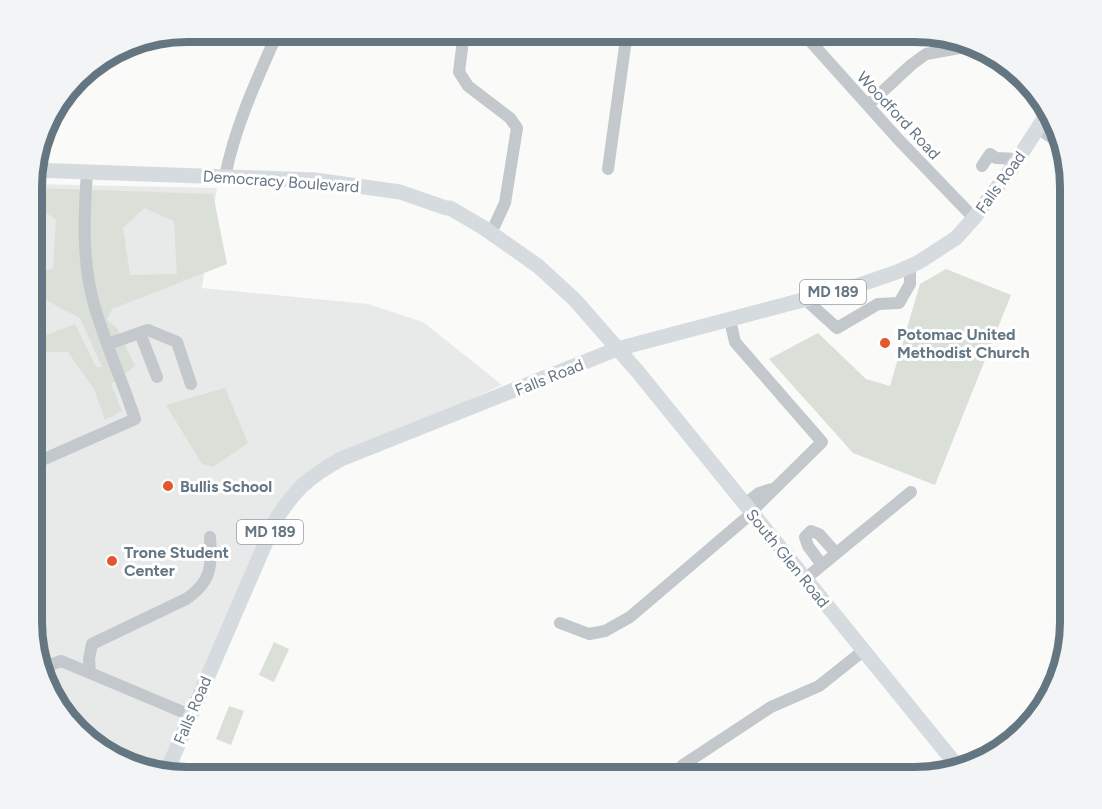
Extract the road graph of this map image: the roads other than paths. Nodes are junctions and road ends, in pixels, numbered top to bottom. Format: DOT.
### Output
graph roads {
  1 [pos="274,42"];
  2 [pos="463,42"];
  3 [pos="626,42"];
  4 [pos="811,42"];
  5 [pos="957,48"];
  6 [pos="868,105"];
  7 [pos="1043,120"];
  8 [pos="1038,128"];
  9 [pos="1051,137"];
  10 [pos="996,158"];
  11 [pos="1018,159"];
  12 [pos="982,166"];
  13 [pos="608,169"];
  14 [pos="43,170"];
  15 [pos="87,172"];
  16 [pos="225,177"];
  17 [pos="1005,178"];
  18 [pos="974,218"];
  19 [pos="491,233"];
  20 [pos="910,266"];
  21 [pos="806,300"];
  22 [pos="730,320"];
  23 [pos="140,333"];
  24 [pos="108,344"];
  25 [pos="617,350"];
  26 [pos="157,377"];
  27 [pos="191,384"];
  28 [pos="42,460"];
  29 [pos="911,492"];
  30 [pos="750,510"];
  31 [pos="210,537"];
  32 [pos="836,553"];
  33 [pos="822,565"];
  34 [pos="805,579"];
  35 [pos="560,623"];
  36 [pos="863,651"];
  37 [pos="49,665"];
  38 [pos="90,673"];
  39 [pos="190,715"];
  40 [pos="953,762"];
  41 [pos="169,766"];
  42 [pos="681,767"];
  1 -- 16 [label="street"];
  2 -- 19 [label="street"];
  3 -- 13 [label="street"];
  4 -- 6 [label="street, Woodford Road"];
  5 -- 6 [label="street"];
  6 -- 18 [label="street, Woodford Road"];
  7 -- 8 [label="main road, Falls Road / MD 189"];
  8 -- 9 [label="street"];
  8 -- 11 [label="main road, Falls Road / MD 189"];
  10 -- 11 [label="street"];
  10 -- 12 [label="street"];
  10 -- 17 [label="street"];
  11 -- 17 [label="main road, Falls Road / MD 189"];
  14 -- 15 [label="main road, Democracy Boulevard"];
  15 -- 16 [label="main road, Democracy Boulevard"];
  15 -- 24 [label="street"];
  16 -- 19 [label="main road, Democracy Boulevard"];
  17 -- 18 [label="main road, Falls Road / MD 189"];
  18 -- 20 [label="main road, Falls Road / MD 189"];
  19 -- 25 [label="main road, Democracy Boulevard"];
  20 -- 21 [label="main road, Falls Road / MD 189"];
  20 -- 21 [label="street"];
  21 -- 22 [label="main road, Falls Road / MD 189"];
  22 -- 25 [label="main road, Falls Road / MD 189"];
  22 -- 30 [label="street"];
  23 -- 24 [label="street"];
  23 -- 26 [label="street"];
  23 -- 27 [label="street"];
  24 -- 28 [label="street"];
  25 -- 30 [label="main road, South Glen Road"];
  25 -- 39 [label="main road, Falls Road / MD 189"];
  29 -- 32 [label="street"];
  30 -- 34 [label="main road, South Glen Road"];
  30 -- 35 [label="street"];
  31 -- 38 [label="street"];
  32 -- 33 [label="street"];
  32 -- 33 [label="street"];
  33 -- 34 [label="street"];
  34 -- 36 [label="main road, South Glen Road"];
  36 -- 40 [label="main road, South Glen Road"];
  36 -- 42 [label="street"];
  37 -- 38 [label="street"];
  38 -- 39 [label="street"];
  39 -- 41 [label="main road, Falls Road / MD 189"];
}
